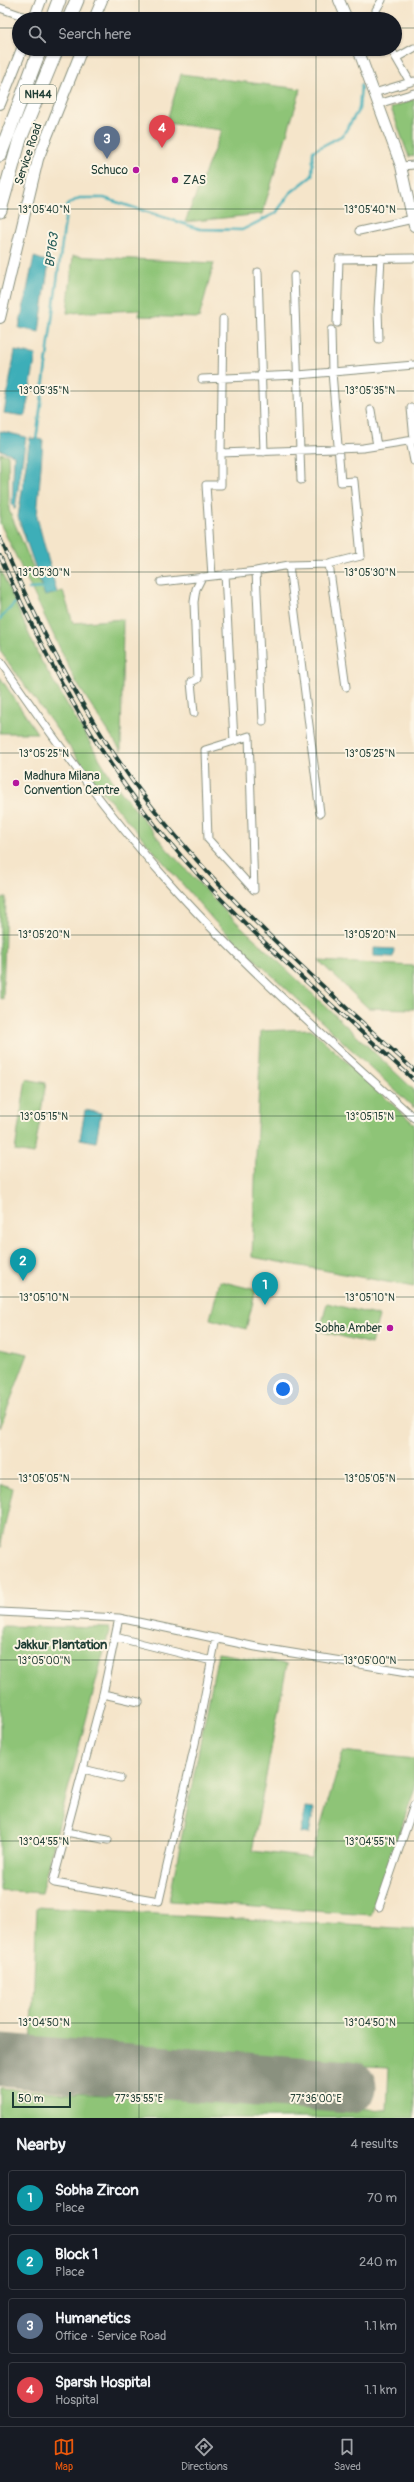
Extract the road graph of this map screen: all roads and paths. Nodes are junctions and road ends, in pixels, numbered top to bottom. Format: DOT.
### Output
graph roads {
  1 [pos="41,0"];
  2 [pos="59,0"];
  3 [pos="77,0"];
  4 [pos="102,0"];
  5 [pos="340,0"];
  6 [pos="382,0"];
  7 [pos="0,8"];
  8 [pos="12,12"];
  9 [pos="35,12"];
  10 [pos="55,12"];
  11 [pos="72,12"];
  12 [pos="97,12"];
  13 [pos="344,12"];
  14 [pos="376,12"];
  15 [pos="414,48"];
  16 [pos="402,55"];
  17 [pos="19,56"];
  18 [pos="37,56"];
  19 [pos="54,56"];
  20 [pos="79,56"];
  21 [pos="361,56"];
  22 [pos="400,56"];
  23 [pos="396,58"];
  24 [pos="412,82"];
  25 [pos="374,93"];
  26 [pos="414,93"];
  27 [pos="0,104"];
  28 [pos="378,104"];
  29 [pos="0,155"];
  30 [pos="414,165"];
  31 [pos="401,166"];
  32 [pos="412,203"];
  33 [pos="0,210"];
  34 [pos="413,223"];
  35 [pos="359,231"];
  36 [pos="381,258"];
  37 [pos="414,258"];
  38 [pos="258,272"];
  39 [pos="294,276"];
  40 [pos="0,318"];
  41 [pos="223,319"];
  42 [pos="337,322"];
  43 [pos="331,330"];
  44 [pos="379,340"];
  45 [pos="414,365"];
  46 [pos="332,372"];
  47 [pos="298,375"];
  48 [pos="260,376"];
  49 [pos="224,378"];
  50 [pos="202,379"];
  51 [pos="411,408"];
  52 [pos="371,410"];
  53 [pos="413,440"];
  54 [pos="377,446"];
  55 [pos="338,449"];
  56 [pos="301,451"];
  57 [pos="264,452"];
  58 [pos="221,453"];
  59 [pos="414,460"];
  60 [pos="301,480"];
  61 [pos="329,564"];
  62 [pos="289,565"];
  63 [pos="256,571"];
  64 [pos="225,574"];
  65 [pos="212,576"];
  66 [pos="202,577"];
  67 [pos="161,582"];
  68 [pos="0,661"];
  69 [pos="346,687"];
  70 [pos="194,713"];
  71 [pos="263,721"];
  72 [pos="234,741"];
  73 [pos="320,813"];
  74 [pos="414,1118"];
  75 [pos="0,1612"];
  76 [pos="119,1618"];
  77 [pos="115,1637"];
  78 [pos="216,1638"];
  79 [pos="212,1661"];
  80 [pos="414,1673"];
  81 [pos="103,1694"];
  82 [pos="139,1702"];
  83 [pos="83,1769"];
  84 [pos="120,1778"];
  85 [pos="414,1805"];
  86 [pos="66,1832"];
  87 [pos="108,1840"];
  88 [pos="379,1907"];
  1 -- 9 [label="main road"];
  2 -- 10 [label="highway"];
  3 -- 11 [label="highway"];
  4 -- 12 [label="main road"];
  5 -- 13 [label="main road"];
  6 -- 14 [label="street"];
  7 -- 8 [label="street"];
  15 -- 16 [label="street"];
  17 -- 27 [label="main road"];
  18 -- 29 [label="highway, NH44"];
  19 -- 33 [label="highway, NH44"];
  20 -- 40 [label="main road, Service Road"];
  21 -- 25 [label="main road"];
  22 -- 23 [label="street"];
  23 -- 24 [label="street"];
  24 -- 25 [label="street"];
  25 -- 28 [label="main road"];
  26 -- 28 [label="street"];
  28 -- 31 [label="main road"];
  30 -- 31 [label="street"];
  31 -- 32 [label="main road"];
  32 -- 34 [label="main road"];
  34 -- 35 [label="street"];
  36 -- 37 [label="street"];
  36 -- 42 [label="street"];
  36 -- 44 [label="street"];
  38 -- 48 [label="street"];
  39 -- 47 [label="street"];
  41 -- 49 [label="street"];
  43 -- 46 [label="street"];
  45 -- 46 [label="street"];
  46 -- 47 [label="street"];
  46 -- 55 [label="street"];
  47 -- 48 [label="street"];
  47 -- 56 [label="street"];
  48 -- 49 [label="street"];
  48 -- 57 [label="street"];
  49 -- 50 [label="street"];
  49 -- 58 [label="street"];
  51 -- 53 [label="street"];
  52 -- 54 [label="street"];
  53 -- 54 [label="street"];
  53 -- 59 [label="street"];
  54 -- 55 [label="street"];
  55 -- 56 [label="street"];
  55 -- 61 [label="street"];
  56 -- 57 [label="street"];
  56 -- 60 [label="street"];
  57 -- 58 [label="street"];
  58 -- 65 [label="street"];
  61 -- 62 [label="street"];
  61 -- 69 [label="street"];
  62 -- 63 [label="street"];
  62 -- 73 [label="street"];
  63 -- 64 [label="street"];
  63 -- 71 [label="street"];
  64 -- 65 [label="street"];
  64 -- 72 [label="street"];
  65 -- 66 [label="street"];
  66 -- 67 [label="street"];
  66 -- 70 [label="street"];
  68 -- 74 [label="street"];
  72 -- 72 [label="street"];
  75 -- 76 [label="street"];
  76 -- 77 [label="street"];
  76 -- 78 [label="street"];
  77 -- 79 [label="street"];
  77 -- 81 [label="street"];
  78 -- 79 [label="street"];
  78 -- 80 [label="street"];
  79 -- 86 [label="street"];
  81 -- 82 [label="street"];
  81 -- 83 [label="street"];
  83 -- 84 [label="street"];
  83 -- 86 [label="street"];
  85 -- 88 [label="street"];
  86 -- 87 [label="street"];
}
